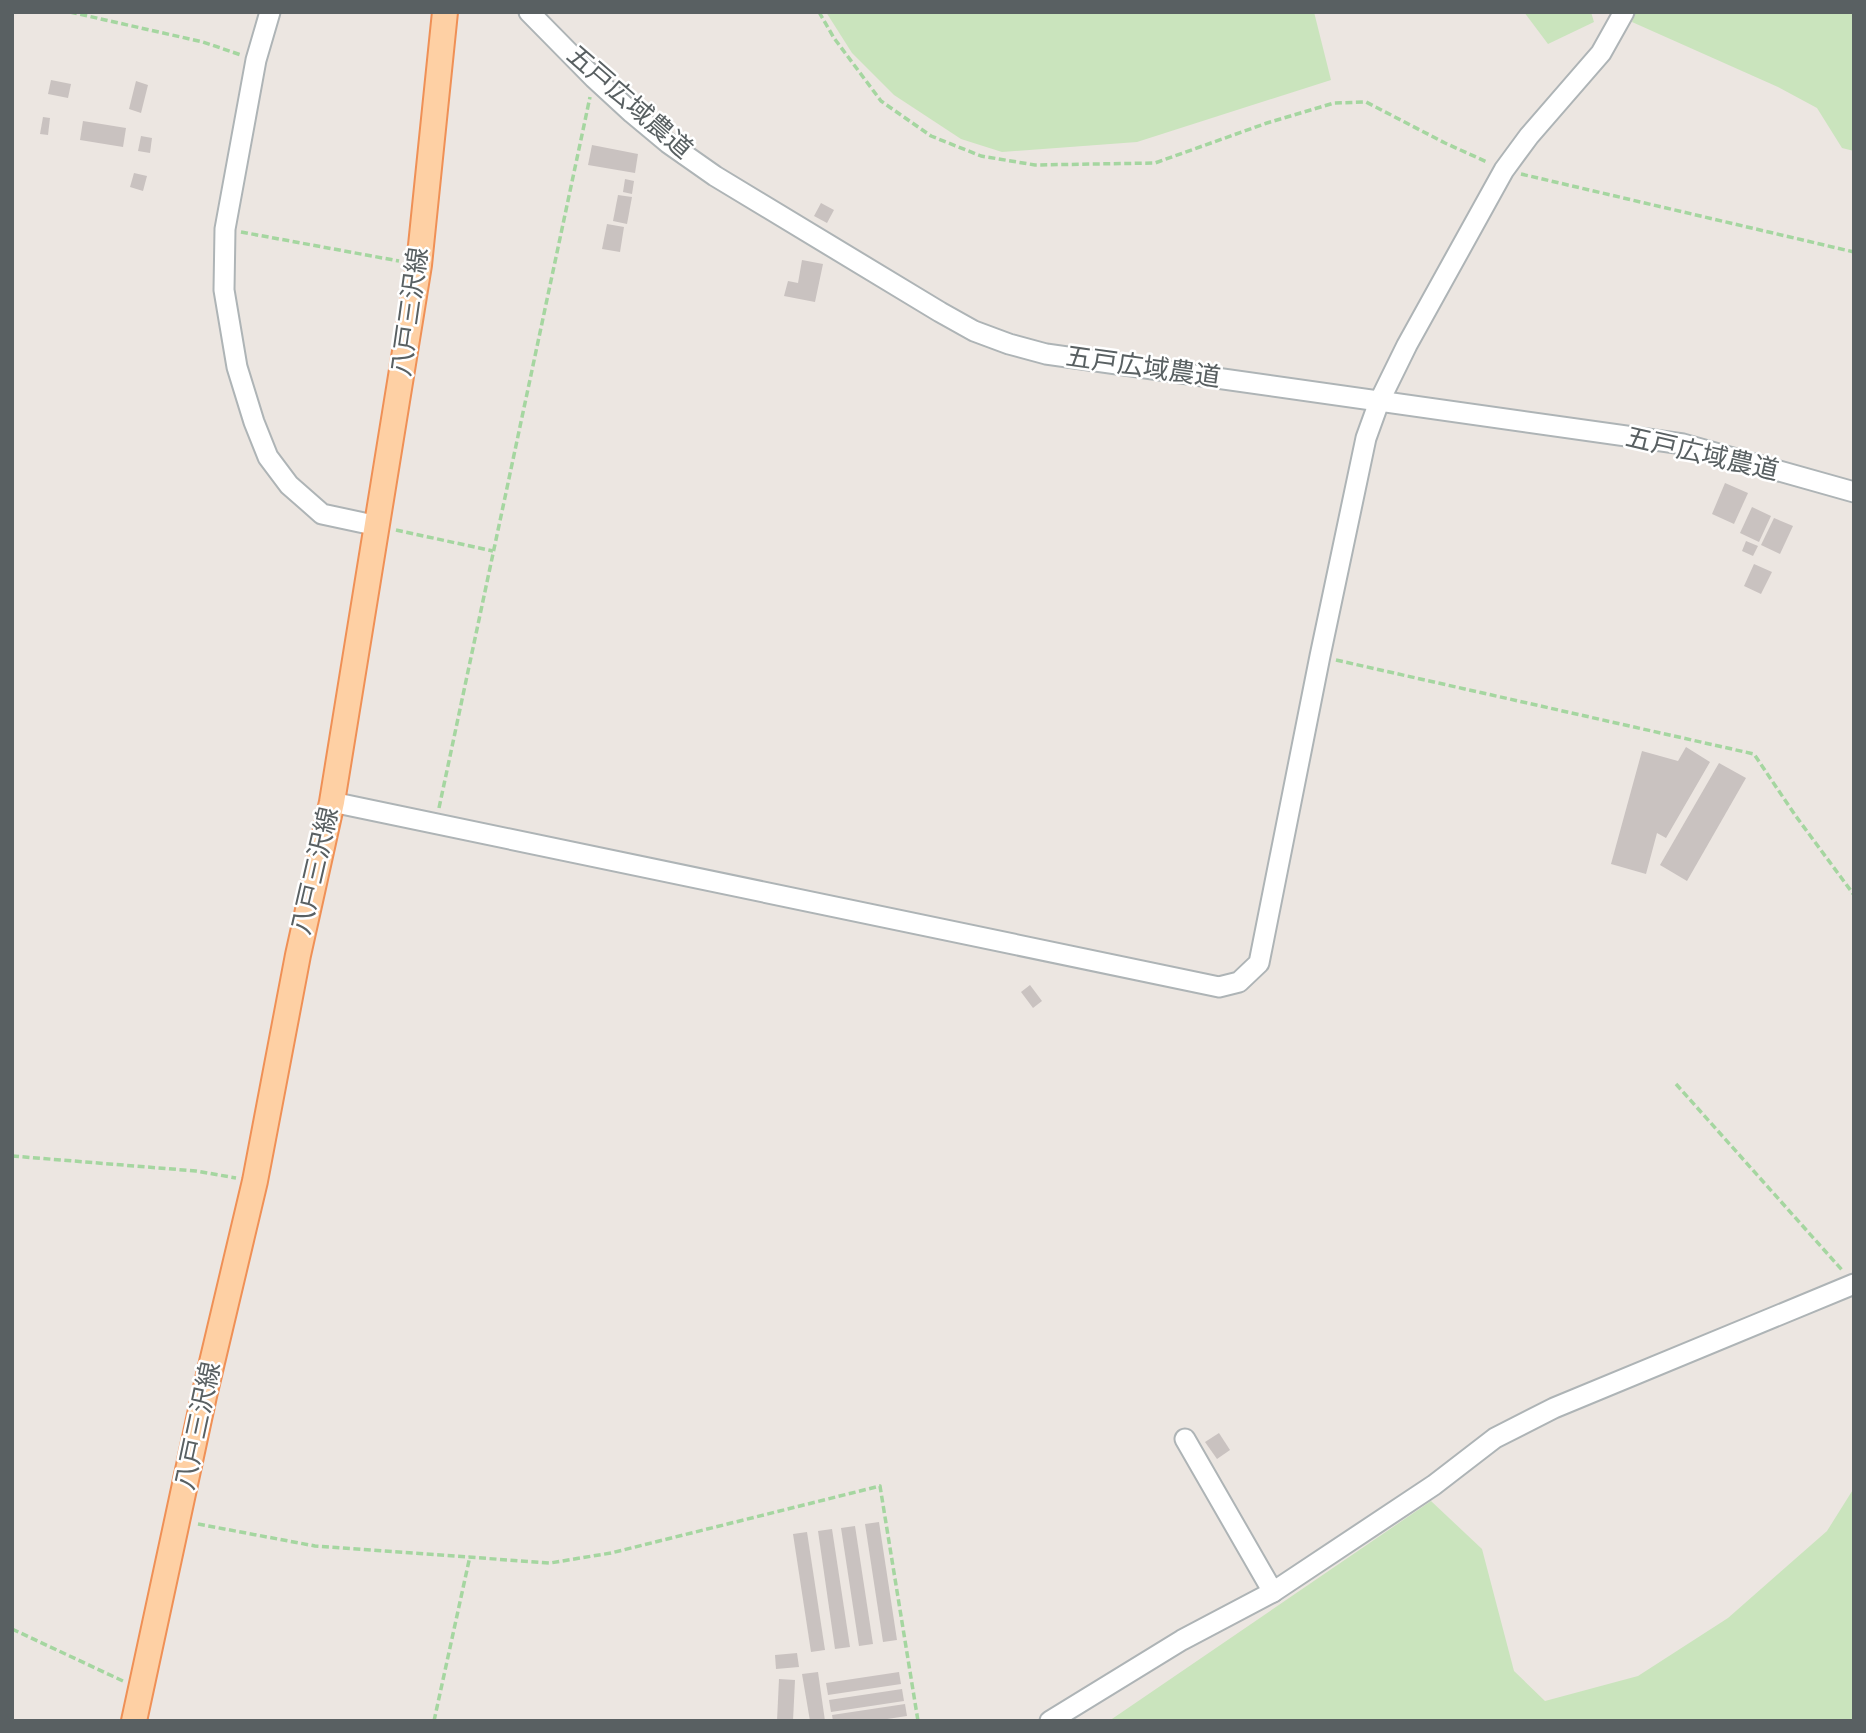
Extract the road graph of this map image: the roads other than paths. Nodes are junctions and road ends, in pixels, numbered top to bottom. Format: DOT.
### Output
graph roads {
  1 [pos="270,12"];
  2 [pos="445,12"];
  3 [pos="529,12"];
  4 [pos="1624,12"];
  5 [pos="1379,402"];
  6 [pos="1854,492"];
  7 [pos="378,526"];
  8 [pos="332,802"];
  9 [pos="1850,1285"];
  10 [pos="1185,1439"];
  11 [pos="1273,1592"];
  12 [pos="134,1721"];
  13 [pos="1050,1721"];
  1 -- 7 [label="street"];
  2 -- 7 [label="main road, 八戸三沢線"];
  3 -- 5 [label="street, 五戸広域農道"];
  4 -- 5 [label="street"];
  5 -- 6 [label="street, 五戸広域農道"];
  5 -- 8 [label="street"];
  7 -- 8 [label="main road, 八戸三沢線"];
  8 -- 12 [label="main road, 八戸三沢線"];
  9 -- 11 [label="street"];
  10 -- 11 [label="street"];
  11 -- 13 [label="street"];
}
